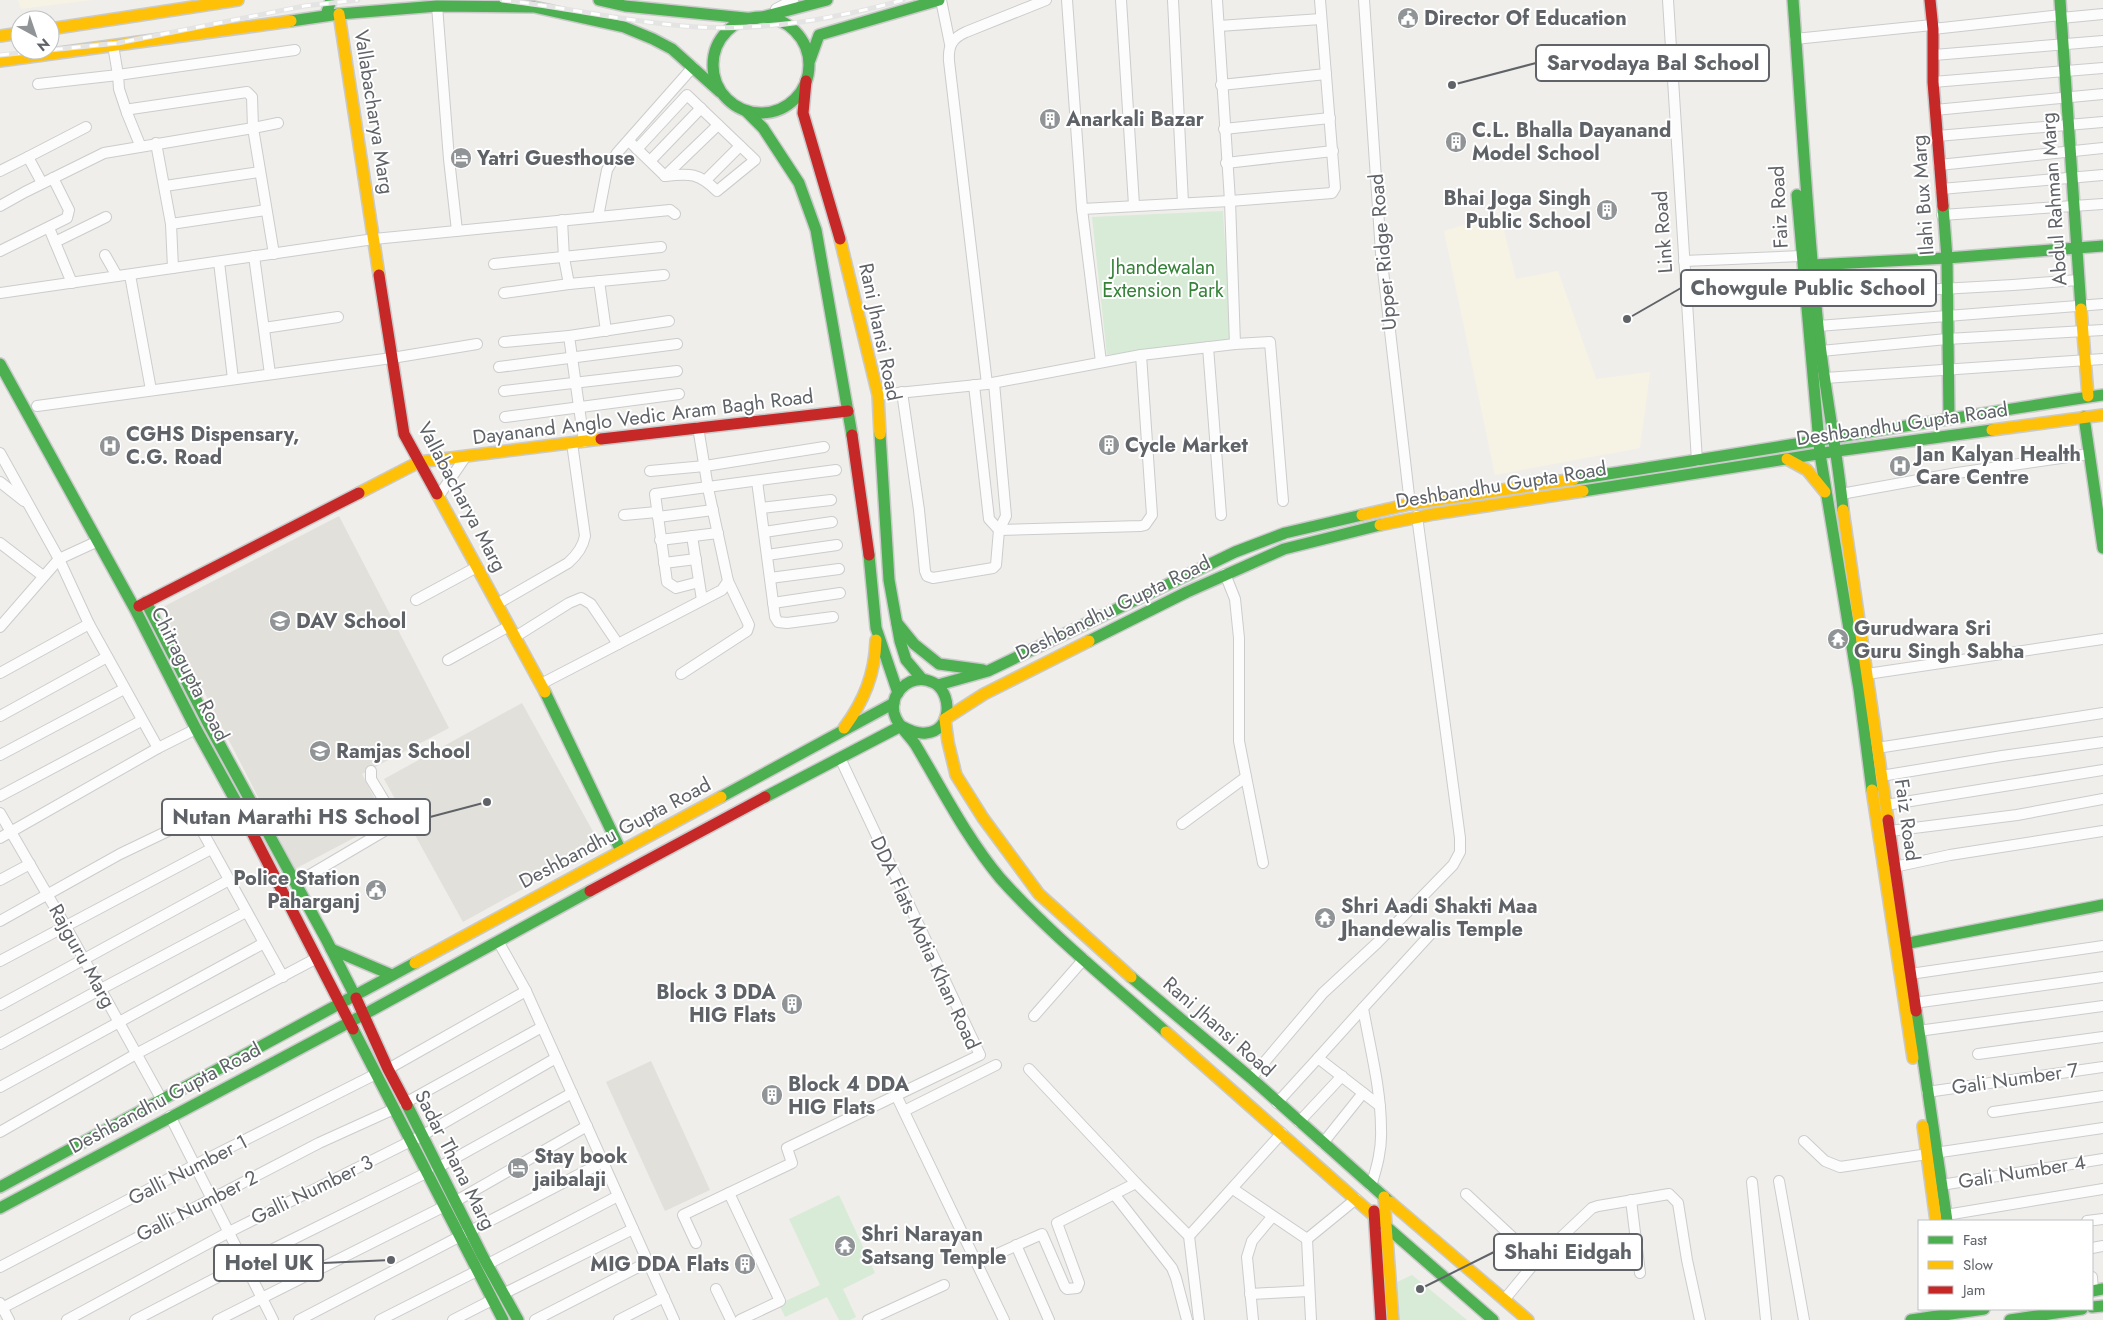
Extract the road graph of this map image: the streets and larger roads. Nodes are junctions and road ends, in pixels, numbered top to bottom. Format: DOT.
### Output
graph roads {
  1 [pos="238,0"];
  2 [pos="331,0"];
  3 [pos="348,0"];
  4 [pos="599,0"];
  5 [pos="793,0"];
  6 [pos="827,0"];
  7 [pos="940,0"];
  8 [pos="1046,0"];
  9 [pos="1066,0"];
  10 [pos="1121,0"];
  11 [pos="1173,0"];
  12 [pos="1217,0"];
  13 [pos="1320,0"];
  14 [pos="1364,0"];
  15 [pos="1668,0"];
  16 [pos="1785,0"];
  17 [pos="1793,0"];
  18 [pos="1930,0"];
  19 [pos="1935,0"];
  20 [pos="2060,0"];
  21 [pos="197,3"];
  22 [pos="437,6"];
  23 [pos="344,13"];
  24 [pos="2103,14"];
  25 [pos="326,15"];
  26 [pos="2061,17"];
  27 [pos="754,19"];
  28 [pos="1321,19"];
  29 [pos="1218,26"];
  30 [pos="60,27"];
  31 [pos="1933,27"];
  32 [pos="1795,39"];
  33 [pos="2103,41"];
  34 [pos="950,44"];
  35 [pos="2063,44"];
  36 [pos="113,45"];
  37 [pos="296,50"];
  38 [pos="1934,55"];
  39 [pos="0,61"];
  40 [pos="809,63"];
  41 [pos="693,66"];
  42 [pos="2103,68"];
  43 [pos="2065,70"];
  44 [pos="1326,74"];
  45 [pos="118,75"];
  46 [pos="806,81"];
  47 [pos="1933,82"];
  48 [pos="38,84"];
  49 [pos="1222,85"];
  50 [pos="720,92"];
  51 [pos="2103,94"];
  52 [pos="2066,98"];
  53 [pos="701,108"];
  54 [pos="1935,110"];
  55 [pos="746,111"];
  56 [pos="127,113"];
  57 [pos="1330,118"];
  58 [pos="2103,122"];
  59 [pos="278,123"];
  60 [pos="718,125"];
  61 [pos="2068,125"];
  62 [pos="86,127"];
  63 [pos="253,128"];
  64 [pos="1224,129"];
  65 [pos="1937,136"];
  66 [pos="628,141"];
  67 [pos="156,143"];
  68 [pos="140,145"];
  69 [pos="740,146"];
  70 [pos="2103,148"];
  71 [pos="636,149"];
  72 [pos="1333,151"];
  73 [pos="2070,151"];
  74 [pos="28,157"];
  75 [pos="650,161"];
  76 [pos="1226,163"];
  77 [pos="1939,165"];
  78 [pos="0,171"];
  79 [pos="260,172"];
  80 [pos="665,176"];
  81 [pos="2103,176"];
  82 [pos="53,178"];
  83 [pos="2072,178"];
  84 [pos="706,180"];
  85 [pos="42,183"];
  86 [pos="165,186"];
  87 [pos="1941,189"];
  88 [pos="1230,201"];
  89 [pos="1183,203"];
  90 [pos="2103,204"];
  91 [pos="1134,205"];
  92 [pos="0,206"];
  93 [pos="2073,207"];
  94 [pos="1082,209"];
  95 [pos="266,210"];
  96 [pos="674,214"];
  97 [pos="1942,215"];
  98 [pos="106,217"];
  99 [pos="598,217"];
  100 [pos="562,220"];
  101 [pos="171,224"];
  102 [pos="49,228"];
  103 [pos="457,231"];
  104 [pos="374,239"];
  105 [pos="55,242"];
  106 [pos="662,246"];
  107 [pos="2103,246"];
  108 [pos="2077,248"];
  109 [pos="0,251"];
  110 [pos="274,254"];
  111 [pos="105,255"];
  112 [pos="254,256"];
  113 [pos="1801,256"];
  114 [pos="564,258"];
  115 [pos="1947,258"];
  116 [pos="1684,261"];
  117 [pos="219,262"];
  118 [pos="494,264"];
  119 [pos="1812,265"];
  120 [pos="174,268"];
  121 [pos="664,274"];
  122 [pos="130,275"];
  123 [pos="117,276"];
  124 [pos="2078,280"];
  125 [pos="599,281"];
  126 [pos="72,283"];
  127 [pos="569,284"];
  128 [pos="1947,289"];
  129 [pos="504,292"];
  130 [pos="0,293"];
  131 [pos="1815,296"];
  132 [pos="2103,304"];
  133 [pos="2080,307"];
  134 [pos="1946,315"];
  135 [pos="338,317"];
  136 [pos="669,321"];
  137 [pos="1818,326"];
  138 [pos="264,328"];
  139 [pos="606,330"];
  140 [pos="2103,330"];
  141 [pos="2082,332"];
  142 [pos="569,336"];
  143 [pos="1947,339"];
  144 [pos="504,342"];
  145 [pos="477,344"];
  146 [pos="677,344"];
  147 [pos="1235,344"];
  148 [pos="1208,347"];
  149 [pos="1821,351"];
  150 [pos="1141,355"];
  151 [pos="392,358"];
  152 [pos="2103,358"];
  153 [pos="572,359"];
  154 [pos="2084,360"];
  155 [pos="1101,362"];
  156 [pos="0,364"];
  157 [pos="499,367"];
  158 [pos="1948,370"];
  159 [pos="677,371"];
  160 [pos="270,374"];
  161 [pos="1825,378"];
  162 [pos="233,379"];
  163 [pos="575,383"];
  164 [pos="990,383"];
  165 [pos="974,385"];
  166 [pos="151,390"];
  167 [pos="504,391"];
  168 [pos="902,392"];
  169 [pos="679,394"];
  170 [pos="878,395"];
  171 [pos="2103,395"];
  172 [pos="2088,396"];
  173 [pos="37,406"];
  174 [pos="579,406"];
  175 [pos="848,411"];
  176 [pos="2103,415"];
  177 [pos="505,417"];
  178 [pos="2084,417"];
  179 [pos="1949,418"];
  180 [pos="698,427"];
  181 [pos="1834,439"];
  182 [pos="1819,441"];
  183 [pos="578,442"];
  184 [pos="824,447"];
  185 [pos="1837,451"];
  186 [pos="0,453"];
  187 [pos="1820,454"];
  188 [pos="2089,454"];
  189 [pos="466,456"];
  190 [pos="1787,459"];
  191 [pos="1697,461"];
  192 [pos="419,462"];
  193 [pos="705,466"];
  194 [pos="836,470"];
  195 [pos="650,471"];
  196 [pos="757,481"];
  197 [pos="0,482"];
  198 [pos="708,488"];
  199 [pos="1826,494"];
  200 [pos="1841,494"];
  201 [pos="438,497"];
  202 [pos="831,500"];
  203 [pos="1283,501"];
  204 [pos="1410,504"];
  205 [pos="29,505"];
  206 [pos="760,508"];
  207 [pos="713,510"];
  208 [pos="657,514"];
  209 [pos="624,515"];
  210 [pos="1221,515"];
  211 [pos="1417,516"];
  212 [pos="832,522"];
  213 [pos="999,530"];
  214 [pos="764,532"];
  215 [pos="718,533"];
  216 [pos="692,536"];
  217 [pos="660,540"];
  218 [pos="96,542"];
  219 [pos="0,543"];
  220 [pos="837,545"];
  221 [pos="2103,548"];
  222 [pos="767,554"];
  223 [pos="59,559"];
  224 [pos="696,559"];
  225 [pos="664,563"];
  226 [pos="476,567"];
  227 [pos="840,569"];
  228 [pos="1197,569"];
  229 [pos="1225,574"];
  230 [pos="43,576"];
  231 [pos="770,578"];
  232 [pos="728,581"];
  233 [pos="699,582"];
  234 [pos="1205,583"];
  235 [pos="840,593"];
  236 [pos="416,600"];
  237 [pos="702,600"];
  238 [pos="146,602"];
  239 [pos="773,603"];
  240 [pos="497,604"];
  241 [pos="135,609"];
  242 [pos="833,617"];
  243 [pos="896,622"];
  244 [pos="89,624"];
  245 [pos="509,626"];
  246 [pos="0,627"];
  247 [pos="876,628"];
  248 [pos="515,637"];
  249 [pos="2103,638"];
  250 [pos="618,644"];
  251 [pos="107,657"];
  252 [pos="448,660"];
  253 [pos="988,671"];
  254 [pos="0,674"];
  255 [pos="681,674"];
  256 [pos="1866,674"];
  257 [pos="922,679"];
  258 [pos="541,684"];
  259 [pos="938,685"];
  260 [pos="124,689"];
  261 [pos="896,698"];
  262 [pos="2103,713"];
  263 [pos="0,716"];
  264 [pos="945,719"];
  265 [pos="141,720"];
  266 [pos="901,726"];
  267 [pos="196,729"];
  268 [pos="839,734"];
  269 [pos="2103,742"];
  270 [pos="158,748"];
  271 [pos="1877,748"];
  272 [pos="0,756"];
  273 [pos="840,758"];
  274 [pos="2103,770"];
  275 [pos="371,771"];
  276 [pos="1881,776"];
  277 [pos="1246,777"];
  278 [pos="0,796"];
  279 [pos="2103,799"];
  280 [pos="236,801"];
  281 [pos="1886,805"];
  282 [pos="0,813"];
  283 [pos="195,818"];
  284 [pos="1182,824"];
  285 [pos="1890,831"];
  286 [pos="2103,831"];
  287 [pos="11,832"];
  288 [pos="0,838"];
  289 [pos="211,849"];
  290 [pos="621,851"];
  291 [pos="1263,863"];
  292 [pos="30,864"];
  293 [pos="1894,867"];
  294 [pos="0,880"];
  295 [pos="229,880"];
  296 [pos="296,883"];
  297 [pos="48,895"];
  298 [pos="2103,905"];
  299 [pos="246,912"];
  300 [pos="0,921"];
  301 [pos="65,925"];
  302 [pos="1437,927"];
  303 [pos="498,941"];
  304 [pos="264,943"];
  305 [pos="1901,945"];
  306 [pos="2103,946"];
  307 [pos="331,949"];
  308 [pos="84,958"];
  309 [pos="317,958"];
  310 [pos="1084,959"];
  311 [pos="0,961"];
  312 [pos="1910,974"];
  313 [pos="392,975"];
  314 [pos="2103,976"];
  315 [pos="283,977"];
  316 [pos="101,989"];
  317 [pos="526,991"];
  318 [pos="355,996"];
  319 [pos="1914,1003"];
  320 [pos="339,1004"];
  321 [pos="0,1005"];
  322 [pos="2103,1006"];
  323 [pos="1363,1008"];
  324 [pos="363,1015"];
  325 [pos="1034,1016"];
  326 [pos="118,1021"];
  327 [pos="349,1022"];
  328 [pos="542,1027"];
  329 [pos="1918,1030"];
  330 [pos="2103,1037"];
  331 [pos="0,1044"];
  332 [pos="136,1054"];
  333 [pos="1978,1054"];
  334 [pos="556,1058"];
  335 [pos="1318,1058"];
  336 [pos="996,1065"];
  337 [pos="2103,1067"];
  338 [pos="388,1068"];
  339 [pos="1029,1069"];
  340 [pos="376,1074"];
  341 [pos="1342,1076"];
  342 [pos="1251,1078"];
  343 [pos="0,1087"];
  344 [pos="1927,1092"];
  345 [pos="572,1093"];
  346 [pos="1363,1093"];
  347 [pos="896,1095"];
  348 [pos="2103,1096"];
  349 [pos="162,1100"];
  350 [pos="405,1103"];
  351 [pos="1277,1103"];
  352 [pos="1380,1106"];
  353 [pos="394,1109"];
  354 [pos="904,1111"];
  355 [pos="1993,1112"];
  356 [pos="170,1116"];
  357 [pos="1299,1122"];
  358 [pos="587,1126"];
  359 [pos="2103,1128"];
  360 [pos="0,1132"];
  361 [pos="1282,1133"];
  362 [pos="423,1135"];
  363 [pos="412,1141"];
  364 [pos="1804,1141"];
  365 [pos="1323,1143"];
  366 [pos="1931,1153"];
  367 [pos="2103,1159"];
  368 [pos="603,1162"];
  369 [pos="195,1165"];
  370 [pos="439,1167"];
  371 [pos="428,1172"];
  372 [pos="1779,1181"];
  373 [pos="1752,1182"];
  374 [pos="1136,1183"];
  375 [pos="1371,1186"];
  376 [pos="1941,1186"];
  377 [pos="0,1187"];
  378 [pos="1233,1189"];
  379 [pos="2103,1189"];
  380 [pos="729,1193"];
  381 [pos="1114,1194"];
  382 [pos="1466,1194"];
  383 [pos="618,1196"];
  384 [pos="1384,1197"];
  385 [pos="212,1199"];
  386 [pos="1356,1199"];
  387 [pos="1631,1200"];
  388 [pos="456,1201"];
  389 [pos="445,1206"];
  390 [pos="0,1208"];
  391 [pos="1374,1214"];
  392 [pos="1272,1217"];
  393 [pos="1943,1219"];
  394 [pos="1386,1224"];
  395 [pos="633,1229"];
  396 [pos="471,1231"];
  397 [pos="229,1232"];
  398 [pos="1189,1236"];
  399 [pos="460,1237"];
  400 [pos="1307,1239"];
  401 [pos="696,1243"];
  402 [pos="1016,1246"];
  403 [pos="1537,1260"];
  404 [pos="648,1262"];
  405 [pos="245,1263"];
  406 [pos="977,1263"];
  407 [pos="488,1264"];
  408 [pos="0,1268"];
  409 [pos="477,1271"];
  410 [pos="1640,1273"];
  411 [pos="944,1285"];
  412 [pos="716,1289"];
  413 [pos="1310,1291"];
  414 [pos="503,1294"];
  415 [pos="1250,1294"];
  416 [pos="262,1297"];
  417 [pos="664,1297"];
  418 [pos="492,1300"];
  419 [pos="1504,1300"];
  420 [pos="1,1306"];
  421 [pos="1979,1310"];
  422 [pos="2075,1310"];
  423 [pos="1947,1314"];
  424 [pos="1960,1314"];
  425 [pos="885,1316"];
  426 [pos="9,1320"];
  427 [pos="67,1320"];
  428 [pos="136,1320"];
  429 [pos="218,1320"];
  430 [pos="273,1320"];
  431 [pos="299,1320"];
  432 [pos="380,1320"];
  433 [pos="453,1320"];
  434 [pos="503,1320"];
  435 [pos="518,1320"];
  436 [pos="535,1320"];
  437 [pos="619,1320"];
  438 [pos="674,1320"];
  439 [pos="731,1320"];
  440 [pos="740,1320"];
  441 [pos="868,1320"];
  442 [pos="1004,1320"];
  443 [pos="1049,1320"];
  444 [pos="1187,1320"];
  445 [pos="1199,1320"];
  446 [pos="1252,1320"];
  447 [pos="1311,1320"];
  448 [pos="1381,1320"];
  449 [pos="1392,1320"];
  450 [pos="1493,1320"];
  451 [pos="1528,1320"];
  452 [pos="1700,1320"];
  453 [pos="1766,1320"];
  454 [pos="1804,1320"];
  455 [pos="1911,1320"];
  456 [pos="2010,1320"];
  1 -- 21 [label="street"];
  2 -- 25 [label="street"];
  3 -- 23 [label="street, Vallabacharya Marg"];
  4 -- 27 [label="street"];
  5 -- 27 [label="street"];
  6 -- 27 [label="street"];
  7 -- 34 [label="street"];
  7 -- 40 [label="street"];
  8 -- 34 [label="street"];
  9 -- 94 [label="street"];
  10 -- 91 [label="street"];
  11 -- 89 [label="street"];
  12 -- 29 [label="street"];
  13 -- 28 [label="street"];
  14 -- 204 [label="street, Upper Ridge Road"];
  15 -- 116 [label="street, Link Road"];
  16 -- 113 [label="street, Faiz Road"];
  17 -- 32 [label="street, Faiz Road"];
  18 -- 19 [label="street"];
  18 -- 31 [label="street, Ilahi Bux Marg"];
  20 -- 26 [label="street, Abdul Rahman Marg"];
  21 -- 30 [label="street"];
  22 -- 23 [label="street"];
  22 -- 41 [label="street"];
  22 -- 103 [label="street"];
  23 -- 25 [label="street"];
  23 -- 104 [label="street, Vallabacharya Marg"];
  24 -- 26 [label="street"];
  25 -- 36 [label="street"];
  26 -- 31 [label="street"];
  26 -- 35 [label="street, Abdul Rahman Marg"];
  27 -- 40 [label="street"];
  27 -- 50 [label="street"];
  28 -- 29 [label="street"];
  28 -- 44 [label="street"];
  29 -- 49 [label="street"];
  31 -- 32 [label="street"];
  31 -- 38 [label="street, Ilahi Bux Marg"];
  32 -- 119 [label="street, Faiz Road"];
  33 -- 35 [label="street"];
  34 -- 164 [label="street"];
  35 -- 38 [label="street"];
  35 -- 43 [label="street, Abdul Rahman Marg"];
  36 -- 39 [label="street"];
  36 -- 45 [label="street"];
  37 -- 45 [label="street"];
  38 -- 47 [label="street, Ilahi Bux Marg"];
  40 -- 46 [label="street"];
  41 -- 50 [label="street"];
  41 -- 66 [label="street"];
  42 -- 43 [label="street"];
  43 -- 47 [label="street"];
  43 -- 52 [label="street, Abdul Rahman Marg"];
  44 -- 49 [label="street"];
  44 -- 57 [label="street"];
  45 -- 48 [label="street"];
  45 -- 56 [label="street"];
  46 -- 55 [label="street"];
  46 -- 170 [label="street, Rani Jhansi Road"];
  47 -- 54 [label="street, Ilahi Bux Marg"];
  49 -- 64 [label="street"];
  50 -- 55 [label="street"];
  51 -- 52 [label="street"];
  52 -- 54 [label="street"];
  52 -- 61 [label="street, Abdul Rahman Marg"];
  53 -- 60 [label="street"];
  53 -- 71 [label="street"];
  53 -- 75 [label="street"];
  54 -- 65 [label="street, Ilahi Bux Marg"];
  55 -- 175 [label="street"];
  56 -- 63 [label="street"];
  56 -- 68 [label="street"];
  57 -- 64 [label="street"];
  57 -- 72 [label="street"];
  58 -- 61 [label="street"];
  59 -- 63 [label="street"];
  60 -- 69 [label="street"];
  60 -- 80 [label="street"];
  61 -- 65 [label="street"];
  61 -- 73 [label="street, Abdul Rahman Marg"];
  62 -- 74 [label="street"];
  63 -- 67 [label="street"];
  63 -- 79 [label="street"];
  64 -- 76 [label="street"];
  65 -- 77 [label="street, Ilahi Bux Marg"];
  66 -- 71 [label="street"];
  66 -- 99 [label="street"];
  67 -- 68 [label="street"];
  67 -- 86 [label="street"];
  68 -- 82 [label="street"];
  69 -- 84 [label="street"];
  69 -- 84 [label="street"];
  70 -- 73 [label="street"];
  71 -- 75 [label="street"];
  72 -- 76 [label="street"];
  72 -- 88 [label="street"];
  73 -- 77 [label="street"];
  73 -- 83 [label="street, Abdul Rahman Marg"];
  74 -- 78 [label="street"];
  74 -- 85 [label="street"];
  75 -- 80 [label="street"];
  76 -- 88 [label="street"];
  77 -- 87 [label="street, Ilahi Bux Marg"];
  79 -- 86 [label="street"];
  79 -- 95 [label="street"];
  80 -- 84 [label="street"];
  81 -- 83 [label="street"];
  82 -- 85 [label="street"];
  82 -- 102 [label="street"];
  83 -- 87 [label="street"];
  83 -- 93 [label="street, Abdul Rahman Marg"];
  85 -- 92 [label="street"];
  86 -- 101 [label="street"];
  87 -- 97 [label="street, Ilahi Bux Marg"];
  88 -- 89 [label="street"];
  88 -- 147 [label="street"];
  89 -- 91 [label="street"];
  90 -- 93 [label="street"];
  91 -- 94 [label="street"];
  93 -- 97 [label="street"];
  93 -- 108 [label="street, Abdul Rahman Marg"];
  94 -- 155 [label="street"];
  95 -- 101 [label="street"];
  95 -- 110 [label="street"];
  96 -- 99 [label="street"];
  97 -- 115 [label="street, Ilahi Bux Marg"];
  98 -- 105 [label="street"];
  99 -- 100 [label="street"];
  100 -- 103 [label="street"];
  100 -- 114 [label="street"];
  101 -- 120 [label="street"];
  102 -- 105 [label="street"];
  102 -- 109 [label="street"];
  103 -- 104 [label="street"];
  104 -- 110 [label="street"];
  104 -- 151 [label="street, Vallabacharya Marg"];
  105 -- 126 [label="street"];
  106 -- 114 [label="street"];
  107 -- 108 [label="street"];
  108 -- 115 [label="street"];
  108 -- 124 [label="street, Abdul Rahman Marg"];
  110 -- 112 [label="street"];
  111 -- 123 [label="street"];
  112 -- 117 [label="street"];
  112 -- 138 [label="street"];
  113 -- 116 [label="street"];
  113 -- 182 [label="street, Faiz Road"];
  114 -- 118 [label="street"];
  114 -- 127 [label="street"];
  115 -- 119 [label="street"];
  115 -- 128 [label="street, Ilahi Bux Marg"];
  116 -- 191 [label="street, Link Road"];
  117 -- 120 [label="street"];
  117 -- 162 [label="street"];
  119 -- 131 [label="street, Faiz Road"];
  120 -- 122 [label="street"];
  121 -- 125 [label="street"];
  122 -- 123 [label="street"];
  122 -- 166 [label="street"];
  123 -- 126 [label="street"];
  124 -- 128 [label="street"];
  124 -- 133 [label="street, Abdul Rahman Marg"];
  125 -- 127 [label="street"];
  125 -- 139 [label="street"];
  126 -- 130 [label="street"];
  127 -- 129 [label="street"];
  128 -- 131 [label="street"];
  128 -- 134 [label="street, Ilahi Bux Marg"];
  131 -- 137 [label="street, Faiz Road"];
  132 -- 133 [label="street"];
  133 -- 134 [label="street"];
  133 -- 141 [label="street, Abdul Rahman Marg"];
  134 -- 137 [label="street"];
  134 -- 143 [label="street, Ilahi Bux Marg"];
  135 -- 138 [label="street"];
  136 -- 139 [label="street"];
  137 -- 149 [label="street, Faiz Road"];
  138 -- 160 [label="street"];
  139 -- 142 [label="street"];
  140 -- 141 [label="street"];
  141 -- 143 [label="street"];
  141 -- 154 [label="street, Abdul Rahman Marg"];
  142 -- 144 [label="street"];
  142 -- 153 [label="street"];
  143 -- 149 [label="street"];
  143 -- 158 [label="street, Ilahi Bux Marg"];
  145 -- 151 [label="street"];
  146 -- 153 [label="street"];
  147 -- 148 [label="street"];
  147 -- 203 [label="street"];
  148 -- 150 [label="street"];
  148 -- 210 [label="street"];
  149 -- 161 [label="street, Faiz Road"];
  150 -- 155 [label="street"];
  150 -- 213 [label="street"];
  151 -- 160 [label="street"];
  151 -- 192 [label="street, Vallabacharya Marg"];
  152 -- 154 [label="street"];
  153 -- 157 [label="street"];
  153 -- 163 [label="street"];
  154 -- 158 [label="street"];
  154 -- 172 [label="street, Abdul Rahman Marg"];
  155 -- 164 [label="street"];
  156 -- 218 [label="street, Chitragupta Road"];
  158 -- 161 [label="street"];
  158 -- 179 [label="street, Ilahi Bux Marg"];
  159 -- 163 [label="street"];
  160 -- 162 [label="street"];
  161 -- 181 [label="street, Faiz Road"];
  162 -- 166 [label="street"];
  163 -- 167 [label="street"];
  163 -- 174 [label="street"];
  164 -- 165 [label="street"];
  164 -- 213 [label="street"];
  165 -- 168 [label="street"];
  165 -- 213 [label="street"];
  166 -- 173 [label="street"];
  168 -- 170 [label="street"];
  168 -- 213 [label="street"];
  169 -- 174 [label="street"];
  170 -- 243 [label="street, Rani Jhansi Road"];
  171 -- 172 [label="street, Deshbandhu Gupta Road"];
  172 -- 179 [label="street, Deshbandhu Gupta Road"];
  174 -- 177 [label="street"];
  174 -- 183 [label="street"];
  175 -- 180 [label="street, Dayanand Anglo Vedic Aram Bagh Road"];
  175 -- 247 [label="street"];
  176 -- 178 [label="street, Deshbandhu Gupta Road"];
  178 -- 185 [label="street, Deshbandhu Gupta Road"];
  178 -- 188 [label="street"];
  179 -- 181 [label="street, Deshbandhu Gupta Road"];
  180 -- 183 [label="street, Dayanand Anglo Vedic Aram Bagh Road"];
  180 -- 193 [label="street"];
  181 -- 182 [label="street, Deshbandhu Gupta Road"];
  181 -- 185 [label="street, Faiz Road"];
  182 -- 187 [label="street, Faiz Road"];
  182 -- 191 [label="street, Deshbandhu Gupta Road"];
  183 -- 189 [label="street, Dayanand Anglo Vedic Aram Bagh Road"];
  183 -- 240 [label="street"];
  184 -- 193 [label="street"];
  185 -- 187 [label="street, Deshbandhu Gupta Road"];
  185 -- 200 [label="street, Faiz Road"];
  186 -- 205 [label="street"];
  187 -- 190 [label="street, Deshbandhu Gupta Road"];
  187 -- 199 [label="street, Faiz Road"];
  188 -- 200 [label="street"];
  188 -- 221 [label="street"];
  189 -- 192 [label="street, Dayanand Anglo Vedic Aram Bagh Road"];
  189 -- 201 [label="street"];
  190 -- 199 [label="street"];
  190 -- 211 [label="street, Deshbandhu Gupta Road"];
  191 -- 204 [label="street, Deshbandhu Gupta Road"];
  192 -- 201 [label="street, Vallabacharya Marg"];
  192 -- 238 [label="street, Dayanand Anglo Vedic Aram Bagh Road"];
  193 -- 195 [label="street"];
  193 -- 198 [label="street"];
  194 -- 196 [label="street"];
  196 -- 198 [label="street"];
  196 -- 206 [label="street"];
  197 -- 205 [label="street"];
  198 -- 207 [label="street"];
  198 -- 208 [label="street"];
  199 -- 305 [label="street, Faiz Road"];
  200 -- 256 [label="street, Faiz Road"];
  201 -- 226 [label="street, Vallabacharya Marg"];
  202 -- 206 [label="street"];
  204 -- 211 [label="street"];
  204 -- 228 [label="street, Deshbandhu Gupta Road"];
  205 -- 223 [label="street"];
  206 -- 214 [label="street"];
  207 -- 208 [label="street"];
  207 -- 215 [label="street"];
  208 -- 209 [label="street"];
  208 -- 217 [label="street"];
  211 -- 229 [label="street, Deshbandhu Gupta Road"];
  211 -- 342 [label="street"];
  212 -- 214 [label="street"];
  214 -- 222 [label="street"];
  215 -- 216 [label="street"];
  215 -- 232 [label="street"];
  216 -- 217 [label="street"];
  216 -- 224 [label="street"];
  217 -- 225 [label="street"];
  218 -- 223 [label="street"];
  218 -- 241 [label="street, Chitragupta Road"];
  219 -- 230 [label="street"];
  220 -- 222 [label="street"];
  222 -- 231 [label="street"];
  223 -- 230 [label="street"];
  223 -- 244 [label="street"];
  224 -- 225 [label="street"];
  224 -- 233 [label="street"];
  225 -- 233 [label="street"];
  226 -- 236 [label="street"];
  226 -- 240 [label="street, Vallabacharya Marg"];
  227 -- 231 [label="street"];
  228 -- 234 [label="street"];
  228 -- 253 [label="street, Deshbandhu Gupta Road"];
  229 -- 234 [label="street, Deshbandhu Gupta Road"];
  229 -- 277 [label="street"];
  230 -- 246 [label="street"];
  231 -- 239 [label="street"];
  232 -- 237 [label="street"];
  232 -- 255 [label="street"];
  233 -- 237 [label="street"];
  234 -- 264 [label="street, Deshbandhu Gupta Road"];
  235 -- 239 [label="street"];
  237 -- 250 [label="street"];
  238 -- 241 [label="street, Dayanand Anglo Vedic Aram Bagh Road"];
  238 -- 296 [label="street, Chitragupta Road"];
  239 -- 242 [label="street"];
  240 -- 245 [label="street, Vallabacharya Marg"];
  241 -- 267 [label="street, Chitragupta Road"];
  243 -- 253 [label="street"];
  243 -- 257 [label="street, Rani Jhansi Road"];
  244 -- 251 [label="street"];
  244 -- 254 [label="street"];
  245 -- 248 [label="street, Vallabacharya Marg"];
  245 -- 252 [label="street"];
  247 -- 261 [label="street"];
  247 -- 268 [label="street"];
  248 -- 250 [label="street"];
  248 -- 258 [label="street, Vallabacharya Marg"];
  249 -- 256 [label="street"];
  250 -- 258 [label="street"];
  251 -- 260 [label="street"];
  251 -- 263 [label="street"];
  253 -- 259 [label="street, Deshbandhu Gupta Road"];
  256 -- 271 [label="street, Faiz Road"];
  257 -- 259 [label="street"];
  257 -- 261 [label="street"];
  258 -- 290 [label="street, Vallabacharya Marg"];
  259 -- 264 [label="street"];
  260 -- 265 [label="street"];
  260 -- 272 [label="street"];
  261 -- 266 [label="street"];
  261 -- 268 [label="street, Deshbandhu Gupta Road"];
  262 -- 271 [label="street"];
  264 -- 266 [label="street"];
  264 -- 342 [label="street, Rani Jhansi Road"];
  265 -- 270 [label="street"];
  265 -- 278 [label="street"];
  266 -- 273 [label="street, Deshbandhu Gupta Road"];
  266 -- 310 [label="street, Rani Jhansi Road"];
  267 -- 270 [label="street"];
  267 -- 280 [label="street, Chitragupta Road"];
  268 -- 290 [label="street, Deshbandhu Gupta Road"];
  269 -- 276 [label="street"];
  270 -- 287 [label="street"];
  271 -- 276 [label="street, Faiz Road"];
  273 -- 303 [label="street, Deshbandhu Gupta Road"];
  273 -- 347 [label="street, DDA Flats Motia Khan Road"];
  274 -- 281 [label="street"];
  275 -- 296 [label="street"];
  276 -- 281 [label="street, Faiz Road"];
  277 -- 284 [label="street"];
  277 -- 291 [label="street"];
  279 -- 285 [label="street"];
  280 -- 283 [label="street"];
  280 -- 309 [label="street, Chitragupta Road"];
  281 -- 285 [label="street, Faiz Road"];
  282 -- 287 [label="street, Rajguru Marg"];
  283 -- 289 [label="street"];
  283 -- 297 [label="street"];
  285 -- 293 [label="street, Faiz Road"];
  286 -- 293 [label="street"];
  287 -- 288 [label="street"];
  287 -- 292 [label="street, Rajguru Marg"];
  289 -- 295 [label="street"];
  289 -- 301 [label="street"];
  290 -- 313 [label="street, Deshbandhu Gupta Road"];
  292 -- 294 [label="street"];
  292 -- 297 [label="street, Rajguru Marg"];
  293 -- 305 [label="street, Faiz Road"];
  295 -- 299 [label="street"];
  295 -- 308 [label="street"];
  296 -- 307 [label="street, Chitragupta Road"];
  297 -- 300 [label="street"];
  297 -- 301 [label="street, Rajguru Marg"];
  298 -- 305 [label="street"];
  299 -- 304 [label="street"];
  299 -- 316 [label="street"];
  301 -- 308 [label="street, Rajguru Marg"];
  301 -- 311 [label="street"];
  302 -- 323 [label="street"];
  303 -- 317 [label="street"];
  303 -- 324 [label="street, Deshbandhu Gupta Road"];
  304 -- 315 [label="street"];
  304 -- 326 [label="street"];
  305 -- 312 [label="street, Faiz Road"];
  305 -- 366 [label="street"];
  306 -- 312 [label="street"];
  307 -- 313 [label="street"];
  307 -- 318 [label="street, Chitragupta Road"];
  308 -- 316 [label="street, Rajguru Marg"];
  308 -- 321 [label="street"];
  309 -- 315 [label="street"];
  309 -- 320 [label="street, Chitragupta Road"];
  310 -- 325 [label="street"];
  310 -- 361 [label="street, Rani Jhansi Road"];
  312 -- 319 [label="street, Faiz Road"];
  313 -- 318 [label="street, Deshbandhu Gupta Road"];
  314 -- 319 [label="street"];
  315 -- 332 [label="street"];
  316 -- 326 [label="street, Rajguru Marg"];
  316 -- 331 [label="street"];
  317 -- 328 [label="street"];
  317 -- 338 [label="street"];
  318 -- 320 [label="street, Deshbandhu Gupta Road"];
  318 -- 324 [label="street, Chitragupta Road"];
  319 -- 329 [label="street, Faiz Road"];
  320 -- 327 [label="street, Chitragupta Road"];
  320 -- 349 [label="street, Deshbandhu Gupta Road"];
  322 -- 329 [label="street"];
  323 -- 335 [label="street"];
  323 -- 352 [label="street"];
  324 -- 327 [label="street, Deshbandhu Gupta Road"];
  324 -- 338 [label="street, Sadar Thana Marg"];
  326 -- 332 [label="street, Rajguru Marg"];
  326 -- 343 [label="street"];
  327 -- 340 [label="street, Sadar Thana Marg"];
  327 -- 356 [label="street, Deshbandhu Gupta Road"];
  328 -- 334 [label="street"];
  328 -- 350 [label="street"];
  329 -- 344 [label="street, Faiz Road"];
  330 -- 333 [label="street"];
  332 -- 349 [label="street, Rajguru Marg"];
  332 -- 360 [label="street"];
  334 -- 345 [label="street"];
  334 -- 362 [label="street, Galli Number 3"];
  335 -- 341 [label="street"];
  335 -- 351 [label="street"];
  336 -- 354 [label="street"];
  337 -- 344 [label="street, Gali Number 7"];
  338 -- 350 [label="street, Sadar Thana Marg"];
  339 -- 374 [label="street"];
  340 -- 353 [label="street, Sadar Thana Marg"];
  340 -- 369 [label="street, Galli Number 1"];
  341 -- 346 [label="street"];
  341 -- 357 [label="street"];
  342 -- 351 [label="street, Rani Jhansi Road"];
  344 -- 366 [label="street, Faiz Road"];
  345 -- 358 [label="street"];
  345 -- 370 [label="street"];
  346 -- 352 [label="street"];
  346 -- 365 [label="street"];
  347 -- 354 [label="street"];
  347 -- 380 [label="street, DDA Flats Motia Khan Road"];
  348 -- 355 [label="street"];
  349 -- 377 [label="street, Deshbandhu Gupta Road"];
  350 -- 362 [label="street, Sadar Thana Marg"];
  351 -- 357 [label="street, Rani Jhansi Road"];
  352 -- 375 [label="street"];
  353 -- 363 [label="street, Sadar Thana Marg"];
  353 -- 385 [label="street, Galli Number 2"];
  354 -- 406 [label="street"];
  356 -- 369 [label="street"];
  356 -- 390 [label="street, Deshbandhu Gupta Road"];
  357 -- 365 [label="street, Rani Jhansi Road"];
  358 -- 368 [label="street"];
  358 -- 388 [label="street"];
  359 -- 366 [label="street"];
  361 -- 378 [label="street"];
  361 -- 386 [label="street, Rani Jhansi Road"];
  362 -- 363 [label="street, Galli Number 3"];
  362 -- 370 [label="street, Sadar Thana Marg"];
  363 -- 371 [label="street, Sadar Thana Marg"];
  363 -- 397 [label="street, Galli Number 3"];
  364 -- 366 [label="street"];
  365 -- 375 [label="street, Rani Jhansi Road"];
  366 -- 376 [label="street, Faiz Road"];
  366 -- 393 [label="street"];
  367 -- 376 [label="street, Gali Number 4"];
  368 -- 383 [label="street"];
  368 -- 396 [label="street"];
  369 -- 385 [label="street"];
  369 -- 408 [label="street, Galli Number 1"];
  370 -- 388 [label="street, Sadar Thana Marg"];
  371 -- 389 [label="street, Sadar Thana Marg"];
  371 -- 405 [label="street"];
  372 -- 454 [label="street"];
  373 -- 453 [label="street"];
  374 -- 381 [label="street"];
  374 -- 398 [label="street"];
  375 -- 384 [label="street, Rani Jhansi Road"];
  375 -- 391 [label="street"];
  376 -- 393 [label="street, Faiz Road"];
  378 -- 392 [label="street"];
  378 -- 398 [label="street"];
  379 -- 393 [label="street"];
  380 -- 401 [label="street, DDA Flats Motia Khan Road"];
  380 -- 440 [label="street"];
  381 -- 402 [label="street"];
  381 -- 444 [label="street"];
  382 -- 403 [label="street"];
  383 -- 395 [label="street"];
  383 -- 407 [label="street"];
  384 -- 394 [label="street"];
  384 -- 419 [label="street, Rani Jhansi Road"];
  385 -- 397 [label="street"];
  385 -- 420 [label="street, Galli Number 2"];
  386 -- 391 [label="street, Rani Jhansi Road"];
  386 -- 400 [label="street"];
  387 -- 403 [label="street"];
  387 -- 410 [label="street"];
  387 -- 452 [label="street"];
  388 -- 396 [label="street, Sadar Thana Marg"];
  389 -- 399 [label="street, Sadar Thana Marg"];
  389 -- 416 [label="street"];
  391 -- 394 [label="street, Rani Jhansi Road"];
  391 -- 448 [label="street"];
  392 -- 400 [label="street"];
  392 -- 415 [label="street"];
  394 -- 449 [label="street"];
  394 -- 450 [label="street, Rani Jhansi Road"];
  395 -- 404 [label="street"];
  395 -- 414 [label="street"];
  396 -- 399 [label="street"];
  396 -- 407 [label="street, Sadar Thana Marg"];
  397 -- 405 [label="street"];
  397 -- 427 [label="street, Galli Number 3"];
  398 -- 445 [label="street"];
  399 -- 409 [label="street, Sadar Thana Marg"];
  399 -- 431 [label="street"];
  400 -- 413 [label="street"];
  402 -- 406 [label="street"];
  402 -- 443 [label="street"];
  403 -- 419 [label="street"];
  404 -- 417 [label="street"];
  404 -- 436 [label="street"];
  405 -- 416 [label="street"];
  405 -- 428 [label="street"];
  406 -- 442 [label="street"];
  407 -- 414 [label="street, Sadar Thana Marg"];
  409 -- 418 [label="street, Sadar Thana Marg"];
  409 -- 432 [label="street"];
  411 -- 425 [label="street"];
  412 -- 439 [label="street"];
  413 -- 415 [label="street"];
  413 -- 447 [label="street"];
  414 -- 435 [label="street, Sadar Thana Marg"];
  415 -- 446 [label="street"];
  416 -- 429 [label="street"];
  416 -- 430 [label="street"];
  417 -- 437 [label="street"];
  417 -- 438 [label="street"];
  418 -- 433 [label="street"];
  418 -- 434 [label="street, Sadar Thana Marg"];
  419 -- 451 [label="street, Rani Jhansi Road"];
  420 -- 426 [label="street"];
  421 -- 424 [label="street"];
  422 -- 456 [label="street"];
  423 -- 424 [label="street"];
  423 -- 455 [label="street"];
  425 -- 441 [label="street"];
}
